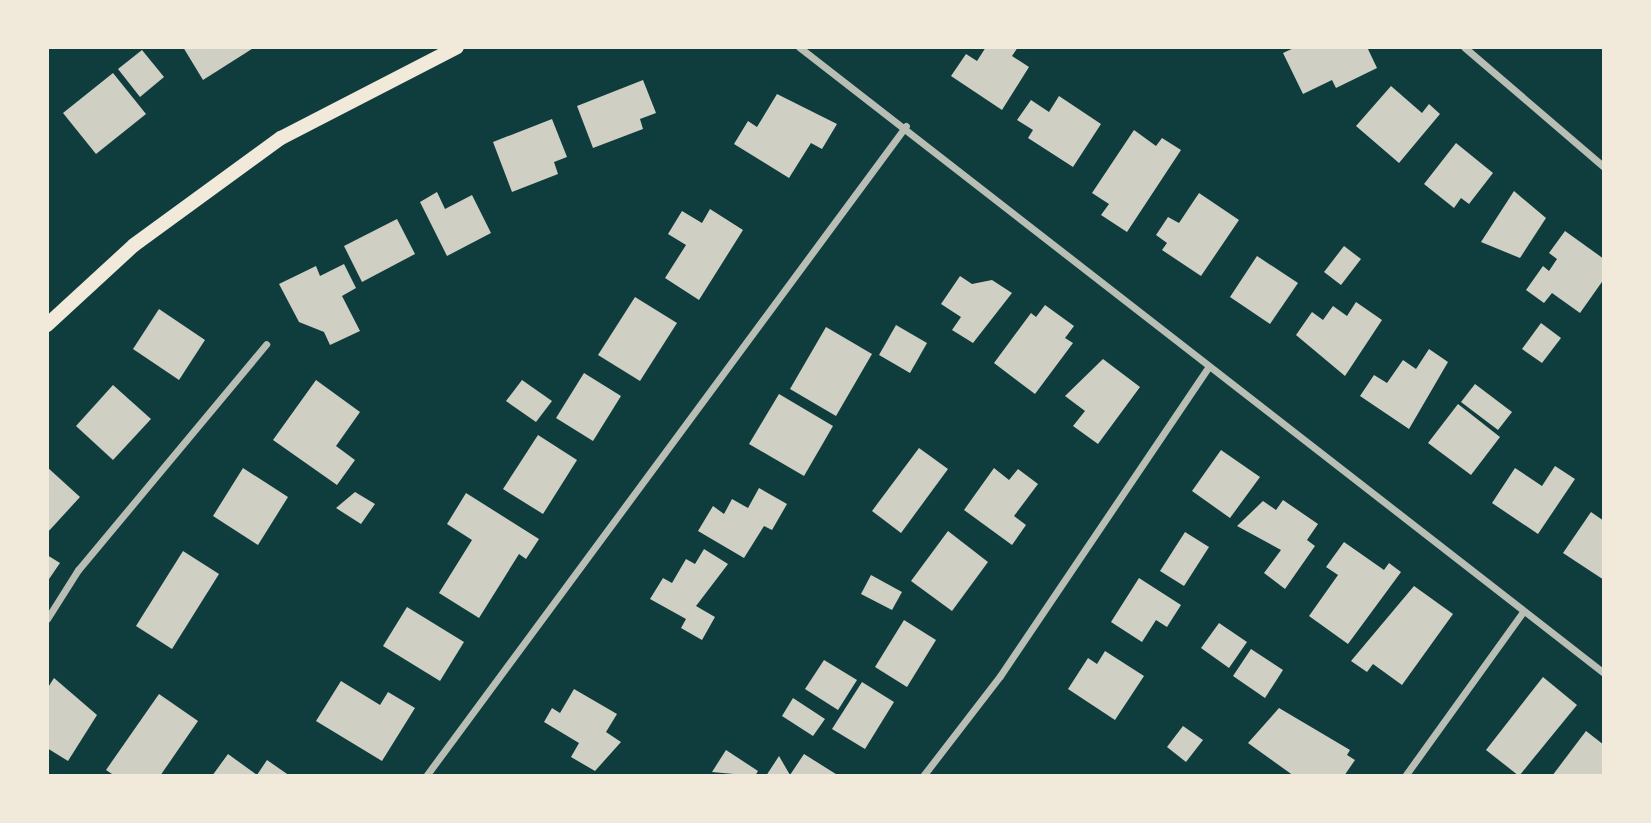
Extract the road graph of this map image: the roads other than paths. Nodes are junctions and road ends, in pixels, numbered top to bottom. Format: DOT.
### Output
graph roads {
  1 [pos="457,47"];
  2 [pos="799,47"];
  3 [pos="1464,47"];
  4 [pos="906,126"];
  5 [pos="1604,167"];
  6 [pos="47,324"];
  7 [pos="266,344"];
  8 [pos="1207,369"];
  9 [pos="1523,612"];
  10 [pos="47,619"];
  11 [pos="1604,673"];
  12 [pos="426,776"];
  13 [pos="923,776"];
  14 [pos="1405,776"];
  1 -- 6 [label="main road"];
  2 -- 4 [label="street"];
  3 -- 5 [label="street"];
  4 -- 8 [label="street"];
  4 -- 12 [label="street"];
  7 -- 10 [label="street"];
  8 -- 9 [label="street"];
  8 -- 13 [label="street"];
  9 -- 11 [label="street"];
  9 -- 14 [label="street"];
}
